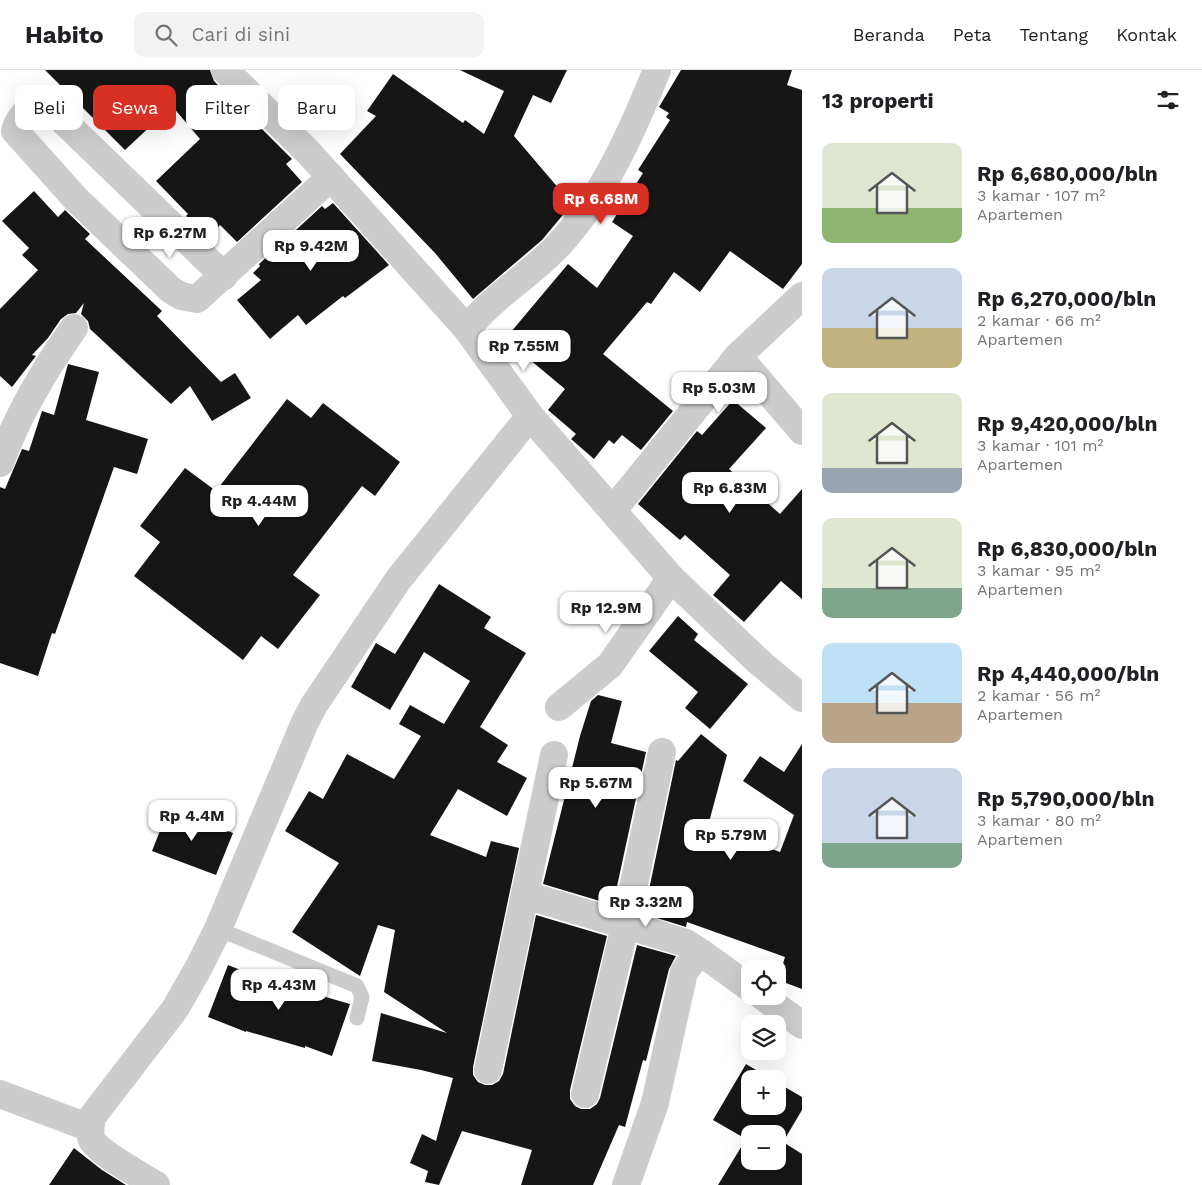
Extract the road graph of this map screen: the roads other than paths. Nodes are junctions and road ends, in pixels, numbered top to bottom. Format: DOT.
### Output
graph roads {
  1 [pos="225,70"];
  2 [pos="657,70"];
  3 [pos="331,177"];
  4 [pos="224,276"];
  5 [pos="802,296"];
  6 [pos="74,328"];
  7 [pos="467,329"];
  8 [pos="738,356"];
  9 [pos="530,416"];
  10 [pos="802,431"];
  11 [pos="0,463"];
  12 [pos="613,510"];
  13 [pos="672,578"];
  14 [pos="802,698"];
  15 [pos="559,707"];
  16 [pos="662,752"];
  17 [pos="554,755"];
  18 [pos="525,895"];
  19 [pos="625,926"];
  20 [pos="218,929"];
  21 [pos="703,954"];
  22 [pos="741,981"];
  23 [pos="774,1005"];
  24 [pos="357,1018"];
  25 [pos="802,1025"];
  26 [pos="488,1070"];
  27 [pos="0,1094"];
  28 [pos="585,1094"];
  29 [pos="90,1128"];
  30 [pos="156,1185"];
  31 [pos="626,1185"];
  1 -- 3 [label="street"];
  2 -- 7 [label="street"];
  3 -- 4 [label="street"];
  3 -- 7 [label="street"];
  4 -- 4 [label="street"];
  5 -- 8 [label="street"];
  6 -- 11 [label="street"];
  7 -- 9 [label="street"];
  8 -- 10 [label="street"];
  8 -- 12 [label="street"];
  9 -- 12 [label="street"];
  9 -- 20 [label="street"];
  12 -- 13 [label="street"];
  13 -- 14 [label="street"];
  13 -- 15 [label="street"];
  16 -- 19 [label="street"];
  17 -- 18 [label="street"];
  18 -- 19 [label="street"];
  18 -- 26 [label="street"];
  19 -- 21 [label="street"];
  19 -- 28 [label="street"];
  20 -- 24 [label="lane"];
  20 -- 29 [label="street"];
  21 -- 22 [label="street"];
  21 -- 31 [label="street"];
  23 -- 25 [label="street"];
  27 -- 29 [label="street"];
  29 -- 30 [label="street"];
}
